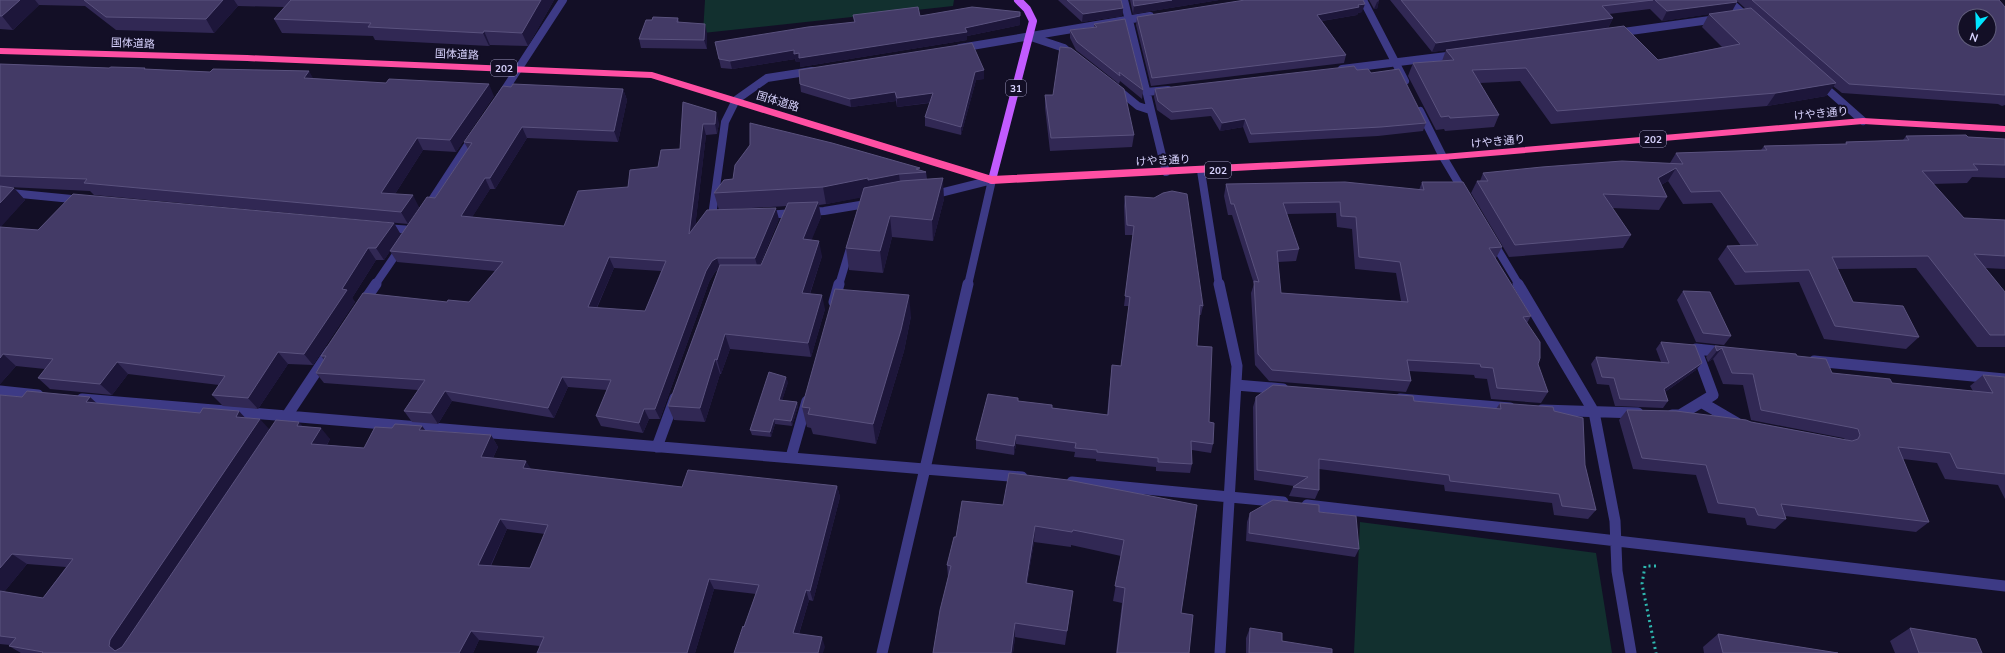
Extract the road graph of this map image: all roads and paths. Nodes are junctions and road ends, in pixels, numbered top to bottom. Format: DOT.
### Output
graph roads {
  1 [pos="563,0"];
  2 [pos="1018,0"];
  3 [pos="1124,0"];
  4 [pos="1363,0"];
  5 [pos="1728,0"];
  6 [pos="1159,15"];
  7 [pos="1737,16"];
  8 [pos="1129,20"];
  9 [pos="1757,26"];
  10 [pos="1605,34"];
  11 [pos="1029,37"];
  12 [pos="951,49"];
  13 [pos="0,51"];
  14 [pos="1465,54"];
  15 [pos="1076,58"];
  16 [pos="1396,63"];
  17 [pos="519,68"];
  18 [pos="821,70"];
  19 [pos="1333,70"];
  20 [pos="1816,79"];
  21 [pos="1107,82"];
  22 [pos="1177,89"];
  23 [pos="1146,92"];
  24 [pos="1410,92"];
  25 [pos="736,100"];
  26 [pos="1417,106"];
  27 [pos="493,107"];
  28 [pos="1150,110"];
  29 [pos="1863,121"];
  30 [pos="480,126"];
  31 [pos="2005,128"];
  32 [pos="1443,157"];
  33 [pos="1200,171"];
  34 [pos="1166,172"];
  35 [pos="992,180"];
  36 [pos="0,192"];
  37 [pos="921,196"];
  38 [pos="95,201"];
  39 [pos="882,201"];
  40 [pos="862,204"];
  41 [pos="1472,206"];
  42 [pos="757,215"];
  43 [pos="727,216"];
  44 [pos="858,220"];
  45 [pos="417,224"];
  46 [pos="373,226"];
  47 [pos="1489,234"];
  48 [pos="853,235"];
  49 [pos="832,311"];
  50 [pos="355,315"];
  51 [pos="337,341"];
  52 [pos="1736,353"];
  53 [pos="1807,360"];
  54 [pos="2005,379"];
  55 [pos="1236,385"];
  56 [pos="679,387"];
  57 [pos="810,388"];
  58 [pos="1294,390"];
  59 [pos="0,391"];
  60 [pos="47,396"];
  61 [pos="71,398"];
  62 [pos="1388,398"];
  63 [pos="1701,402"];
  64 [pos="1594,412"];
  65 [pos="284,419"];
  66 [pos="1750,428"];
  67 [pos="276,432"];
  68 [pos="657,447"];
  69 [pos="791,457"];
  70 [pos="924,468"];
  71 [pos="1037,478"];
  72 [pos="1061,481"];
  73 [pos="1229,496"];
  74 [pos="1616,541"];
  75 [pos="1658,566"];
  76 [pos="2005,586"];
  77 [pos="882,653"];
  78 [pos="1220,653"];
  79 [pos="1631,653"];
  80 [pos="1656,653"];
  1 -- 17 [label="street"];
  2 -- 11 [label="main road, 31"];
  3 -- 8 [label="street"];
  4 -- 16 [label="street"];
  5 -- 7 [label="street"];
  6 -- 8 [label="street"];
  7 -- 9 [label="street"];
  7 -- 10 [label="street"];
  8 -- 11 [label="street"];
  8 -- 23 [label="street"];
  11 -- 12 [label="street"];
  11 -- 15 [label="street"];
  11 -- 35 [label="main road, 31"];
  13 -- 17 [label="highway, 国体道路 / 202"];
  14 -- 16 [label="street"];
  16 -- 19 [label="street"];
  16 -- 24 [label="street"];
  17 -- 25 [label="highway, 国体道路 / 202"];
  17 -- 27 [label="street"];
  18 -- 25 [label="street"];
  20 -- 29 [label="street"];
  21 -- 28 [label="street"];
  22 -- 23 [label="street"];
  23 -- 28 [label="street"];
  25 -- 35 [label="highway, 国体道路 / 202"];
  25 -- 43 [label="street"];
  26 -- 32 [label="street"];
  28 -- 34 [label="street"];
  29 -- 31 [label="highway, けやき通り / 202"];
  29 -- 32 [label="highway, けやき通り / 202"];
  30 -- 45 [label="street"];
  32 -- 33 [label="highway, けやき通り / 202"];
  32 -- 41 [label="street"];
  33 -- 34 [label="highway, けやき通り / 202"];
  33 -- 55 [label="street"];
  34 -- 35 [label="highway, けやき通り / 202"];
  35 -- 37 [label="street"];
  35 -- 70 [label="street"];
  36 -- 38 [label="street"];
  39 -- 40 [label="street"];
  40 -- 42 [label="street"];
  40 -- 44 [label="street"];
  45 -- 46 [label="street"];
  45 -- 50 [label="street"];
  47 -- 64 [label="street"];
  48 -- 49 [label="street"];
  51 -- 65 [label="street"];
  52 -- 63 [label="street"];
  53 -- 54 [label="street"];
  55 -- 58 [label="street"];
  55 -- 73 [label="street"];
  56 -- 68 [label="street"];
  57 -- 69 [label="street"];
  59 -- 60 [label="street"];
  61 -- 65 [label="street"];
  62 -- 64 [label="street"];
  63 -- 64 [label="street"];
  63 -- 66 [label="street"];
  64 -- 74 [label="street"];
  65 -- 67 [label="street"];
  65 -- 68 [label="street"];
  68 -- 69 [label="street"];
  69 -- 70 [label="street"];
  70 -- 71 [label="street"];
  70 -- 77 [label="street"];
  72 -- 73 [label="street"];
  73 -- 74 [label="street"];
  73 -- 78 [label="street"];
  74 -- 76 [label="street"];
  74 -- 79 [label="street"];
  75 -- 80 [label="path"];
}
